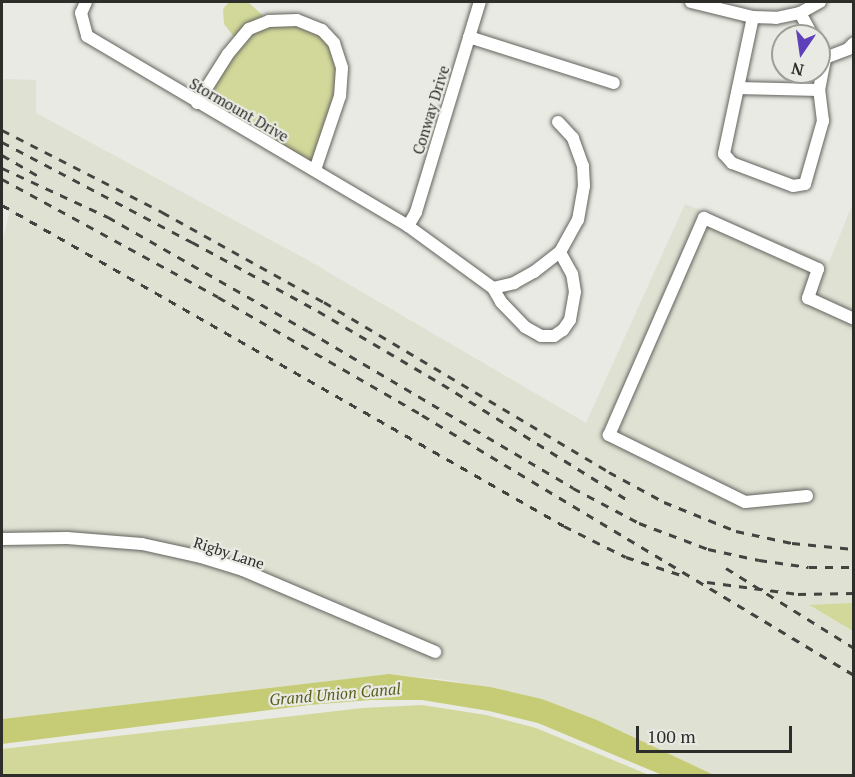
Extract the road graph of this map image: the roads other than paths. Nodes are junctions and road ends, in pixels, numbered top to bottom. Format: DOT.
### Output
graph roads {
  1 [pos="86,2"];
  2 [pos="480,2"];
  3 [pos="692,2"];
  4 [pos="820,2"];
  5 [pos="796,14"];
  6 [pos="753,17"];
  7 [pos="804,24"];
  8 [pos="469,37"];
  9 [pos="854,43"];
  10 [pos="831,51"];
  11 [pos="614,83"];
  12 [pos="819,84"];
  13 [pos="738,88"];
  14 [pos="819,90"];
  15 [pos="197,103"];
  16 [pos="558,122"];
  17 [pos="315,170"];
  18 [pos="408,226"];
  19 [pos="560,252"];
  20 [pos="493,288"];
  21 [pos="854,319"];
  22 [pos="807,496"];
  23 [pos="2,539"];
  24 [pos="435,652"];
  1 -- 15 [label="street, Stormount Drive"];
  2 -- 8 [label="street, Conway Drive"];
  3 -- 6 [label="street"];
  4 -- 5 [label="street"];
  5 -- 6 [label="street"];
  5 -- 7 [label="street"];
  6 -- 13 [label="street"];
  8 -- 11 [label="street"];
  8 -- 18 [label="street, Conway Drive"];
  9 -- 10 [label="street"];
  12 -- 14 [label="street"];
  13 -- 14 [label="street"];
  13 -- 14 [label="street"];
  15 -- 17 [label="street, Stormount Drive"];
  15 -- 17 [label="street"];
  16 -- 19 [label="street"];
  17 -- 18 [label="street, Stormount Drive"];
  18 -- 20 [label="street, Stormount Drive"];
  19 -- 20 [label="street"];
  19 -- 20 [label="street, Stormount Drive"];
  21 -- 22 [label="street"];
  23 -- 24 [label="street, Rigby Lane"];
}
